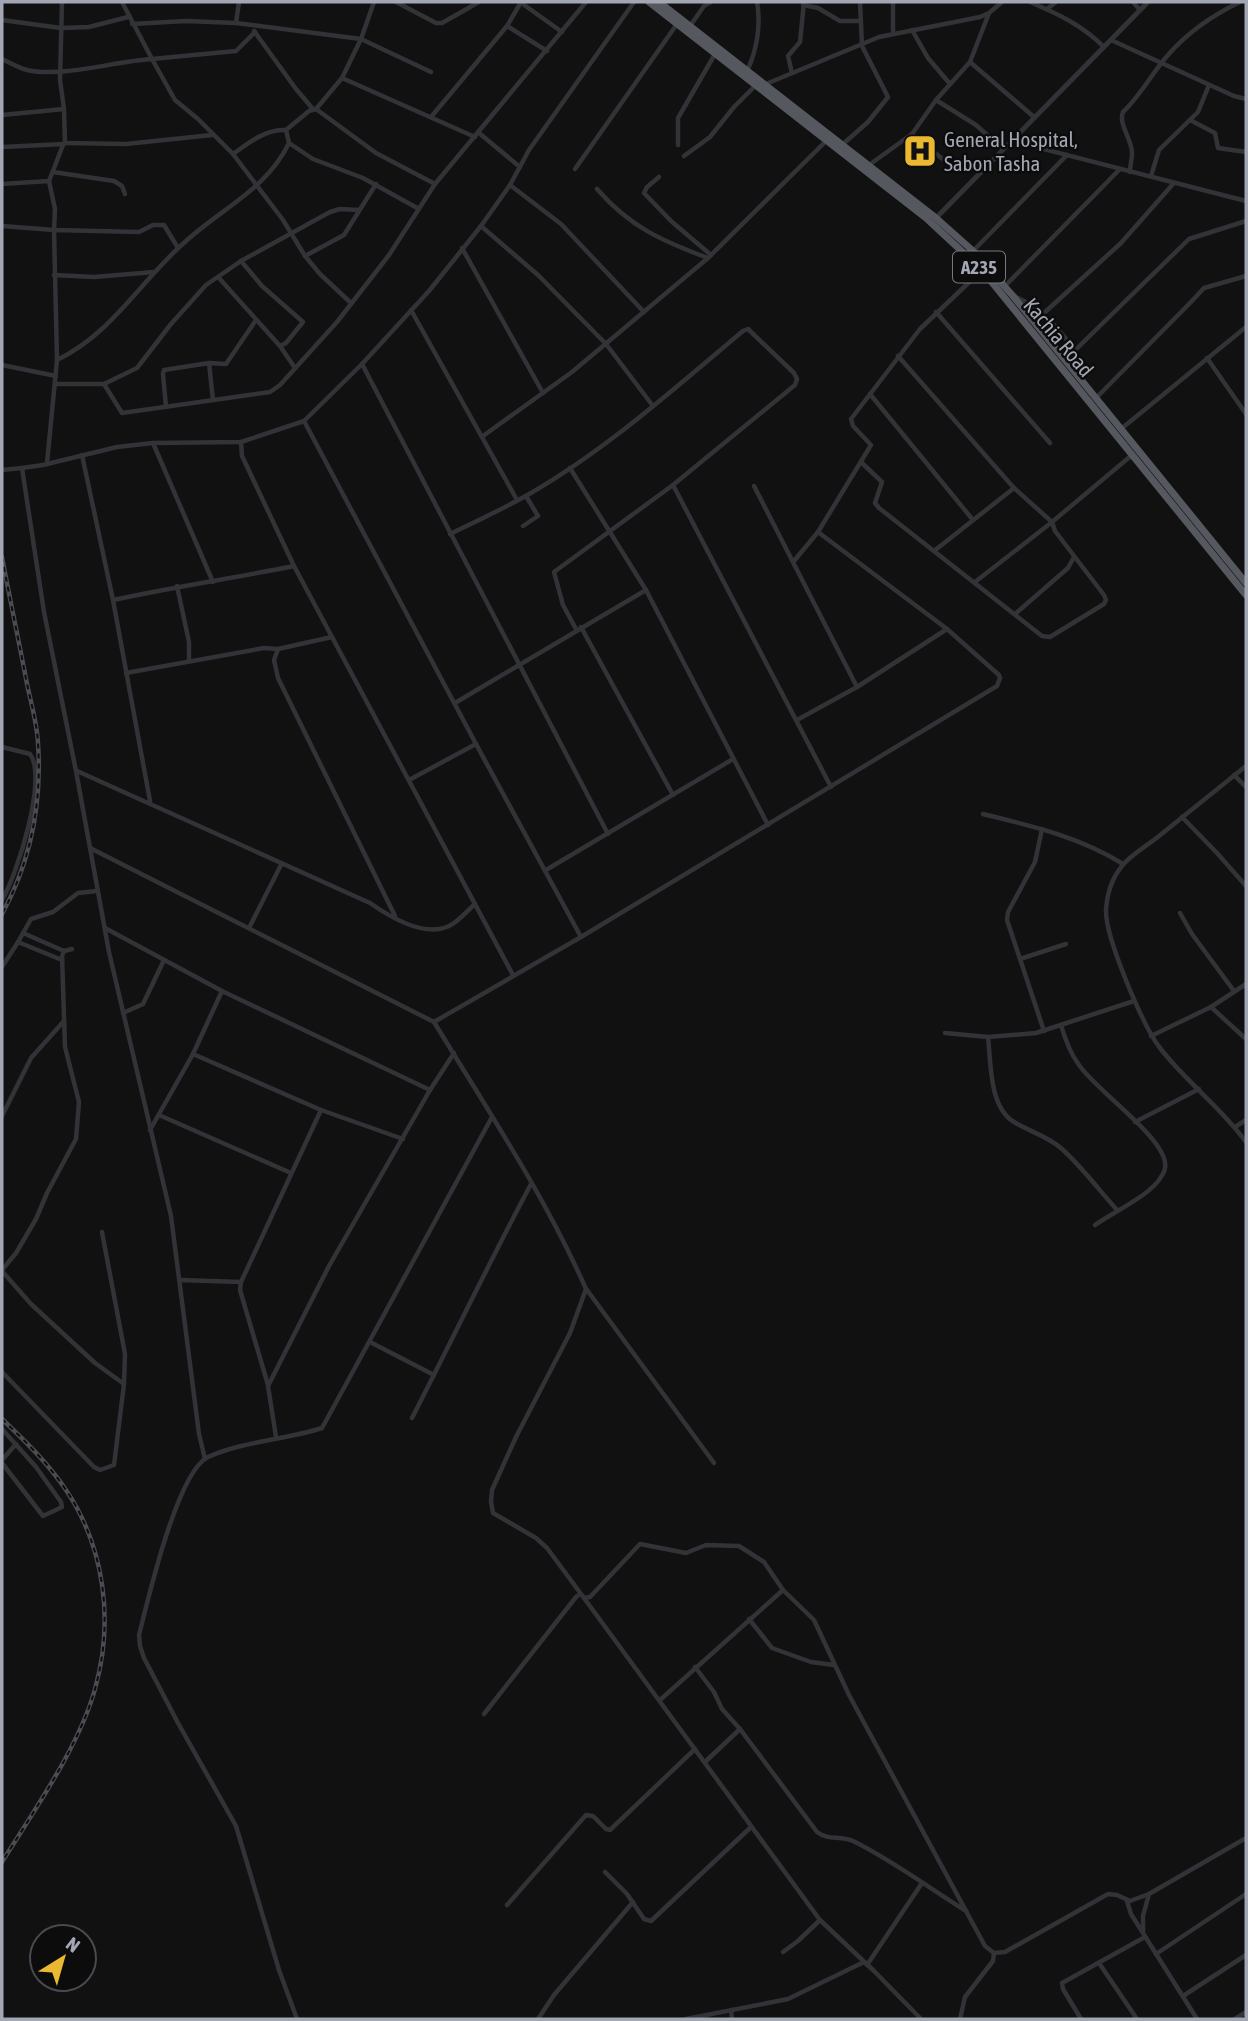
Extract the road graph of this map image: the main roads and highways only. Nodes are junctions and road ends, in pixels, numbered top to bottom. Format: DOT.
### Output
graph roads {
  1 [pos="649,2"];
  2 [pos="659,2"];
  3 [pos="1018,308"];
  4 [pos="1246,583"];
  5 [pos="1246,596"];
  1 -- 3 [label="highway, Kachia Road / A235"];
  2 -- 3 [label="highway, Kachia Road / A235"];
  3 -- 4 [label="highway, Kachia Road / A235"];
  3 -- 5 [label="highway, Kachia Road / A235"];
}
